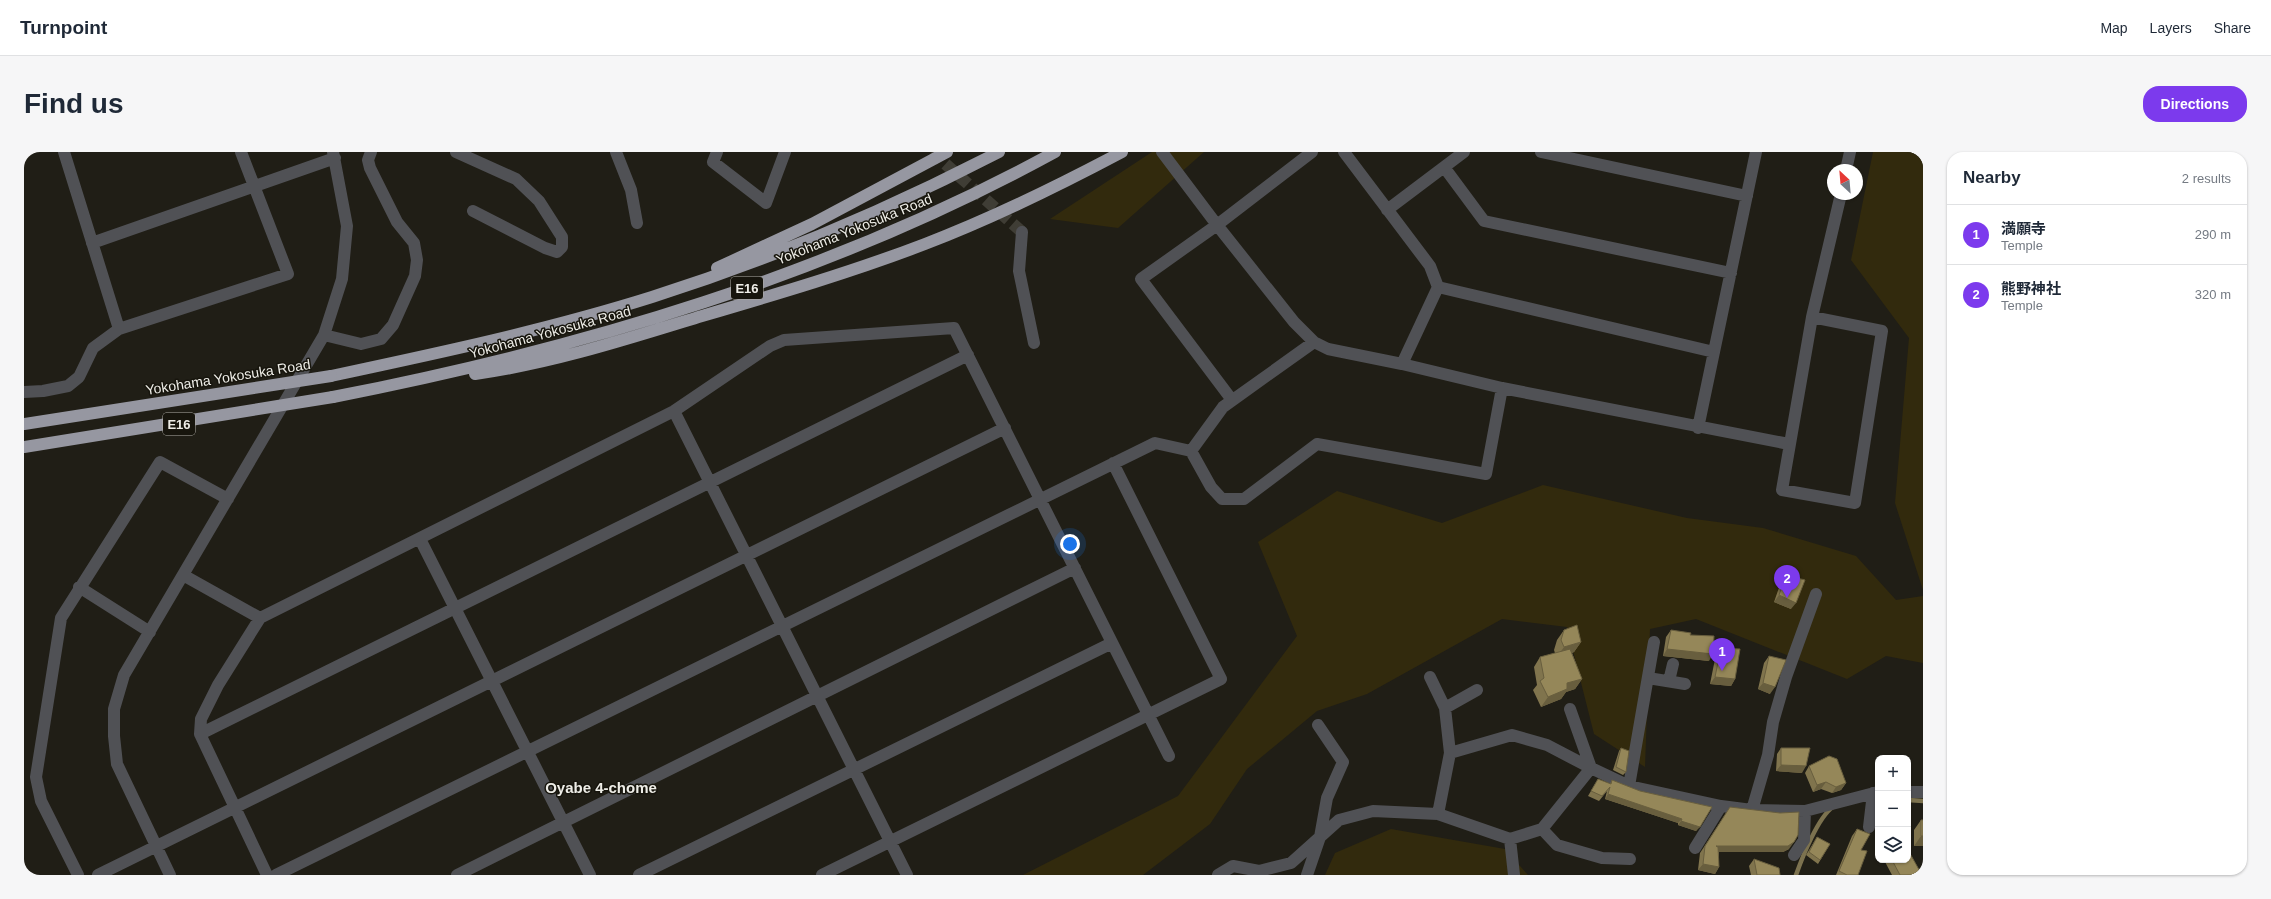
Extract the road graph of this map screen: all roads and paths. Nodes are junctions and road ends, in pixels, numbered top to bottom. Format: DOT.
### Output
graph roads {
  1 [pos="64,152"];
  2 [pos="241,152"];
  3 [pos="372,152"];
  4 [pos="456,152"];
  5 [pos="616,152"];
  6 [pos="717,152"];
  7 [pos="785,152"];
  8 [pos="947,152"];
  9 [pos="999,152"];
  10 [pos="1055,152"];
  11 [pos="1122,152"];
  12 [pos="1312,152"];
  13 [pos="1344,152"];
  14 [pos="1464,152"];
  15 [pos="1541,152"];
  16 [pos="1756,152"];
  17 [pos="1850,152"];
  18 [pos="1163,153"];
  19 [pos="334,155"];
  20 [pos="1847,164"];
  21 [pos="1444,167"];
  22 [pos="254,185"];
  23 [pos="1747,196"];
  24 [pos="1840,200"];
  25 [pos="1387,210"];
  26 [pos="472,211"];
  27 [pos="637,223"];
  28 [pos="1217,225"];
  29 [pos="1022,232"];
  30 [pos="92,243"];
  31 [pos="1731,273"];
  32 [pos="1438,287"];
  33 [pos="652,297"];
  34 [pos="1812,317"];
  35 [pos="119,329"];
  36 [pos="324,335"];
  37 [pos="1314,342"];
  38 [pos="1034,343"];
  39 [pos="1714,352"];
  40 [pos="968,355"];
  41 [pos="1402,364"];
  42 [pos="422,380"];
  43 [pos="1502,388"];
  44 [pos="24,392"];
  45 [pos="1232,400"];
  46 [pos="674,411"];
  47 [pos="24,424"];
  48 [pos="1004,428"];
  49 [pos="1698,428"];
  50 [pos="1789,444"];
  51 [pos="24,447"];
  52 [pos="1190,451"];
  53 [pos="1113,463"];
  54 [pos="710,482"];
  55 [pos="228,499"];
  56 [pos="1040,499"];
  57 [pos="420,539"];
  58 [pos="746,554"];
  59 [pos="1075,568"];
  60 [pos="183,575"];
  61 [pos="80,587"];
  62 [pos="1816,594"];
  63 [pos="455,608"];
  64 [pos="260,618"];
  65 [pos="782,626"];
  66 [pos="150,632"];
  67 [pos="1654,642"];
  68 [pos="1112,643"];
  69 [pos="1673,664"];
  70 [pos="1430,677"];
  71 [pos="1648,678"];
  72 [pos="492,680"];
  73 [pos="1669,681"];
  74 [pos="1685,684"];
  75 [pos="1477,690"];
  76 [pos="817,696"];
  77 [pos="1445,708"];
  78 [pos="1570,709"];
  79 [pos="1148,714"];
  80 [pos="1318,725"];
  81 [pos="200,734"];
  82 [pos="528,751"];
  83 [pos="1450,753"];
  84 [pos="1169,756"];
  85 [pos="1591,768"];
  86 [pos="854,770"];
  87 [pos="1629,786"];
  88 [pos="1875,792"];
  89 [pos="1911,792"];
  90 [pos="1923,792"];
  91 [pos="1721,806"];
  92 [pos="234,807"];
  93 [pos="1752,810"];
  94 [pos="1806,811"];
  95 [pos="1438,814"];
  96 [pos="564,822"];
  97 [pos="1869,827"];
  98 [pos="1542,829"];
  99 [pos="1320,837"];
  100 [pos="1510,839"];
  101 [pos="889,841"];
  102 [pos="156,846"];
  103 [pos="1695,848"];
  104 [pos="1794,856"];
  105 [pos="1630,859"];
  106 [pos="78,875"];
  107 [pos="98,875"];
  108 [pos="170,875"];
  109 [pos="267,875"];
  110 [pos="276,875"];
  111 [pos="457,875"];
  112 [pos="590,875"];
  113 [pos="639,875"];
  114 [pos="822,875"];
  115 [pos="907,875"];
  116 [pos="1218,875"];
  117 [pos="1307,875"];
  118 [pos="1514,875"];
  1 -- 30 [label="street"];
  2 -- 22 [label="street"];
  3 -- 36 [label="street"];
  4 -- 26 [label="street"];
  5 -- 27 [label="street"];
  6 -- 7 [label="street"];
  8 -- 33 [label="highway"];
  9 -- 33 [label="highway, Yokohama Yokosuka Road / E16"];
  10 -- 42 [label="highway, Yokohama Yokosuka Road / E16"];
  11 -- 42 [label="highway"];
  12 -- 28 [label="street"];
  13 -- 25 [label="street"];
  14 -- 21 [label="street"];
  15 -- 23 [label="street"];
  16 -- 23 [label="street"];
  17 -- 20 [label="street"];
  18 -- 28 [label="street"];
  19 -- 22 [label="street"];
  19 -- 36 [label="street"];
  21 -- 25 [label="street"];
  21 -- 31 [label="street"];
  22 -- 30 [label="street"];
  22 -- 35 [label="street"];
  23 -- 31 [label="street"];
  24 -- 34 [label="street"];
  25 -- 32 [label="street"];
  28 -- 37 [label="street"];
  28 -- 45 [label="street"];
  29 -- 38 [label="street"];
  30 -- 35 [label="street"];
  31 -- 39 [label="street"];
  32 -- 39 [label="street"];
  32 -- 41 [label="street"];
  33 -- 47 [label="highway, Yokohama Yokosuka Road / E16, bridge"];
  34 -- 50 [label="street"];
  34 -- 50 [label="street"];
  35 -- 44 [label="street"];
  36 -- 55 [label="street"];
  37 -- 41 [label="street"];
  37 -- 45 [label="street"];
  39 -- 49 [label="street"];
  40 -- 46 [label="street"];
  40 -- 48 [label="street"];
  40 -- 54 [label="street"];
  41 -- 43 [label="street"];
  42 -- 51 [label="highway, Yokohama Yokosuka Road / E16, bridge"];
  43 -- 49 [label="street"];
  43 -- 52 [label="street"];
  45 -- 52 [label="street"];
  46 -- 54 [label="street"];
  46 -- 57 [label="street"];
  48 -- 56 [label="street"];
  48 -- 58 [label="street"];
  49 -- 50 [label="street"];
  52 -- 53 [label="street"];
  53 -- 56 [label="street"];
  53 -- 79 [label="street"];
  54 -- 58 [label="street"];
  54 -- 63 [label="street"];
  55 -- 60 [label="street"];
  55 -- 61 [label="street"];
  56 -- 59 [label="street"];
  56 -- 65 [label="street"];
  57 -- 63 [label="street"];
  57 -- 64 [label="street"];
  58 -- 65 [label="street"];
  58 -- 72 [label="street"];
  59 -- 68 [label="street"];
  59 -- 76 [label="street"];
  60 -- 64 [label="street"];
  60 -- 66 [label="street"];
  61 -- 66 [label="street"];
  61 -- 106 [label="street"];
  62 -- 93 [label="street"];
  63 -- 72 [label="street"];
  63 -- 81 [label="street"];
  64 -- 81 [label="street"];
  65 -- 76 [label="street"];
  65 -- 82 [label="street"];
  66 -- 102 [label="street"];
  67 -- 71 [label="street"];
  68 -- 79 [label="street"];
  68 -- 86 [label="street"];
  69 -- 73 [label="street"];
  70 -- 77 [label="street"];
  71 -- 73 [label="street"];
  71 -- 87 [label="street"];
  72 -- 82 [label="street"];
  72 -- 92 [label="street"];
  73 -- 74 [label="street"];
  75 -- 77 [label="street"];
  76 -- 86 [label="street"];
  76 -- 96 [label="street"];
  77 -- 83 [label="street"];
  78 -- 85 [label="street"];
  79 -- 84 [label="street"];
  79 -- 101 [label="street"];
  80 -- 99 [label="street"];
  81 -- 92 [label="street"];
  82 -- 96 [label="street"];
  82 -- 110 [label="street"];
  83 -- 85 [label="street"];
  83 -- 95 [label="street"];
  85 -- 87 [label="street"];
  85 -- 98 [label="street"];
  86 -- 101 [label="street"];
  86 -- 113 [label="street"];
  87 -- 91 [label="street"];
  88 -- 94 [label="street"];
  88 -- 97 [label="street"];
  89 -- 90 [label="street"];
  91 -- 93 [label="street"];
  91 -- 103 [label="street"];
  92 -- 102 [label="street"];
  92 -- 109 [label="street"];
  93 -- 94 [label="street"];
  94 -- 104 [label="street"];
  95 -- 99 [label="street"];
  95 -- 100 [label="street"];
  96 -- 111 [label="street"];
  96 -- 112 [label="street"];
  98 -- 100 [label="street"];
  98 -- 105 [label="street"];
  99 -- 116 [label="street"];
  99 -- 117 [label="street"];
  100 -- 118 [label="street"];
  101 -- 114 [label="street"];
  101 -- 115 [label="street"];
  102 -- 107 [label="street"];
  102 -- 108 [label="street"];
}
